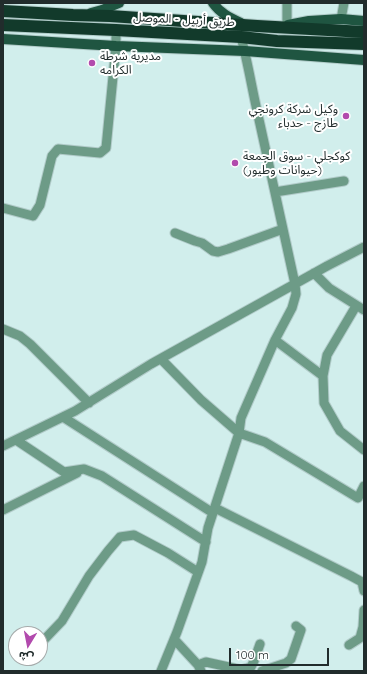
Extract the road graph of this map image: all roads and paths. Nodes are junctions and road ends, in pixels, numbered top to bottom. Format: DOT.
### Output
graph roads {
  1 [pos="120,3"];
  2 [pos="213,3"];
  3 [pos="287,3"];
  4 [pos="344,3"];
  5 [pos="3,12"];
  6 [pos="73,15"];
  7 [pos="341,19"];
  8 [pos="364,21"];
  9 [pos="3,25"];
  10 [pos="287,25"];
  11 [pos="257,26"];
  12 [pos="274,27"];
  13 [pos="116,30"];
  14 [pos="364,32"];
  15 [pos="241,37"];
  16 [pos="3,39"];
  17 [pos="364,44"];
  18 [pos="116,46"];
  19 [pos="245,51"];
  20 [pos="364,60"];
  21 [pos="344,181"];
  22 [pos="275,192"];
  23 [pos="3,208"];
  24 [pos="283,229"];
  25 [pos="176,233"];
  26 [pos="364,247"];
  27 [pos="314,273"];
  28 [pos="295,284"];
  29 [pos="360,308"];
  30 [pos="3,329"];
  31 [pos="275,340"];
  32 [pos="161,359"];
  33 [pos="323,376"];
  34 [pos="89,403"];
  35 [pos="63,417"];
  36 [pos="239,433"];
  37 [pos="16,440"];
  38 [pos="3,446"];
  39 [pos="364,450"];
  40 [pos="84,469"];
  41 [pos="364,486"];
  42 [pos="3,510"];
  43 [pos="214,511"];
  44 [pos="206,542"];
  45 [pos="198,572"];
  46 [pos="364,591"];
  47 [pos="364,610"];
  48 [pos="296,626"];
  49 [pos="48,636"];
  50 [pos="174,640"];
  51 [pos="260,644"];
  52 [pos="349,645"];
  53 [pos="200,668"];
  54 [pos="244,670"];
  55 [pos="161,671"];
  56 [pos="262,671"];
  1 -- 6 [label="main road"];
  2 -- 11 [label="main road"];
  3 -- 10 [label="street"];
  4 -- 7 [label="street"];
  5 -- 6 [label="highway"];
  6 -- 11 [label="highway"];
  7 -- 8 [label="main road"];
  7 -- 10 [label="main road"];
  9 -- 13 [label="highway, طريق أربيل - الموصل"];
  10 -- 12 [label="main road"];
  11 -- 12 [label="highway"];
  12 -- 14 [label="highway"];
  13 -- 15 [label="highway, طريق أربيل - الموصل"];
  13 -- 18 [label="street"];
  15 -- 17 [label="highway, طريق أربيل - الموصل"];
  15 -- 19 [label="street"];
  16 -- 18 [label="main road"];
  18 -- 19 [label="main road"];
  18 -- 23 [label="street"];
  19 -- 20 [label="main road"];
  19 -- 22 [label="street"];
  21 -- 22 [label="street"];
  22 -- 24 [label="street"];
  24 -- 25 [label="street"];
  24 -- 28 [label="street"];
  26 -- 27 [label="street"];
  27 -- 28 [label="street"];
  27 -- 29 [label="street"];
  28 -- 31 [label="street"];
  28 -- 32 [label="street"];
  29 -- 33 [label="street"];
  30 -- 34 [label="street"];
  31 -- 33 [label="street"];
  31 -- 36 [label="street"];
  32 -- 34 [label="street"];
  32 -- 36 [label="street"];
  33 -- 39 [label="street"];
  34 -- 35 [label="street"];
  35 -- 37 [label="street"];
  35 -- 43 [label="street"];
  36 -- 41 [label="street"];
  36 -- 43 [label="street"];
  37 -- 38 [label="street"];
  37 -- 40 [label="street"];
  40 -- 42 [label="street"];
  40 -- 44 [label="street"];
  43 -- 44 [label="street"];
  43 -- 46 [label="street"];
  44 -- 45 [label="street"];
  45 -- 49 [label="street"];
  45 -- 50 [label="street"];
  47 -- 52 [label="street"];
  48 -- 56 [label="street"];
  50 -- 53 [label="street"];
  50 -- 55 [label="street"];
  51 -- 54 [label="street"];
  53 -- 54 [label="street"];
}
